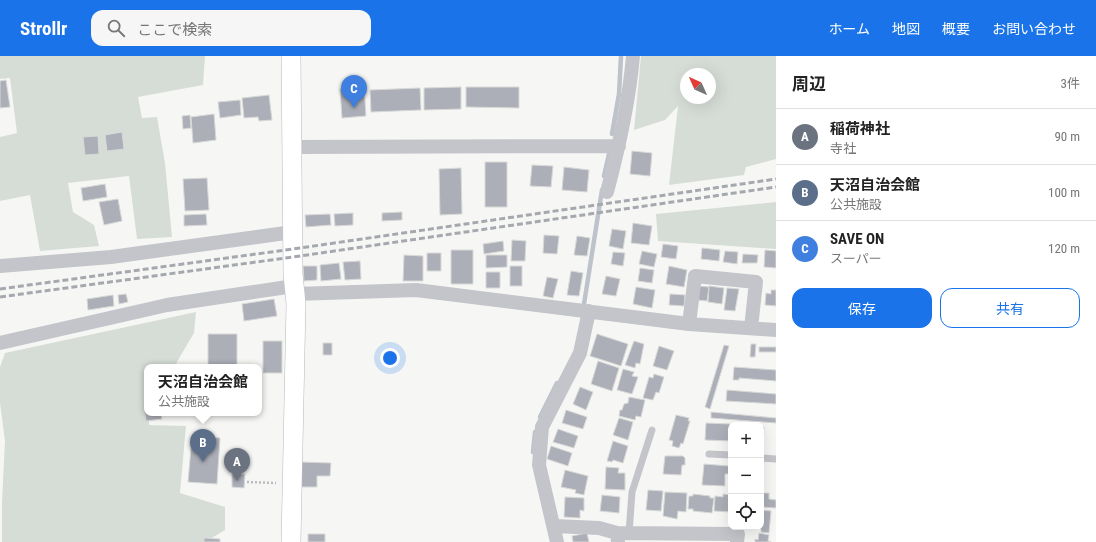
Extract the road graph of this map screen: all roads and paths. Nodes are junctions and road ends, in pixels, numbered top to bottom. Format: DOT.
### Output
graph roads {
  1 [pos="291,56"];
  2 [pos="633,56"];
  3 [pos="619,146"];
  4 [pos="292,147"];
  5 [pos="607,192"];
  6 [pos="293,232"];
  7 [pos="0,266"];
  8 [pos="295,290"];
  9 [pos="589,311"];
  10 [pos="689,324"];
  11 [pos="751,328"];
  12 [pos="776,330"];
  13 [pos="0,343"];
  14 [pos="652,430"];
  15 [pos="709,454"];
  16 [pos="728,455"];
  17 [pos="764,458"];
  18 [pos="776,459"];
  19 [pos="247,482"];
  20 [pos="292,484"];
  21 [pos="554,526"];
  22 [pos="622,536"];
  23 [pos="291,542"];
  24 [pos="557,542"];
  25 [pos="738,542"];
  1 -- 4 [label="street"];
  2 -- 3 [label="street"];
  3 -- 4 [label="street"];
  3 -- 5 [label="street"];
  4 -- 6 [label="street"];
  6 -- 7 [label="street"];
  6 -- 8 [label="street"];
  8 -- 9 [label="street"];
  8 -- 13 [label="street"];
  8 -- 20 [label="street"];
  9 -- 10 [label="street"];
  9 -- 21 [label="street"];
  10 -- 11 [label="street"];
  10 -- 11 [label="street"];
  11 -- 12 [label="street"];
  14 -- 22 [label="lane"];
  15 -- 16 [label="lane"];
  17 -- 18 [label="lane"];
  19 -- 20 [label="path"];
  20 -- 23 [label="street"];
  21 -- 22 [label="street"];
  21 -- 24 [label="street"];
  22 -- 25 [label="street"];
}
